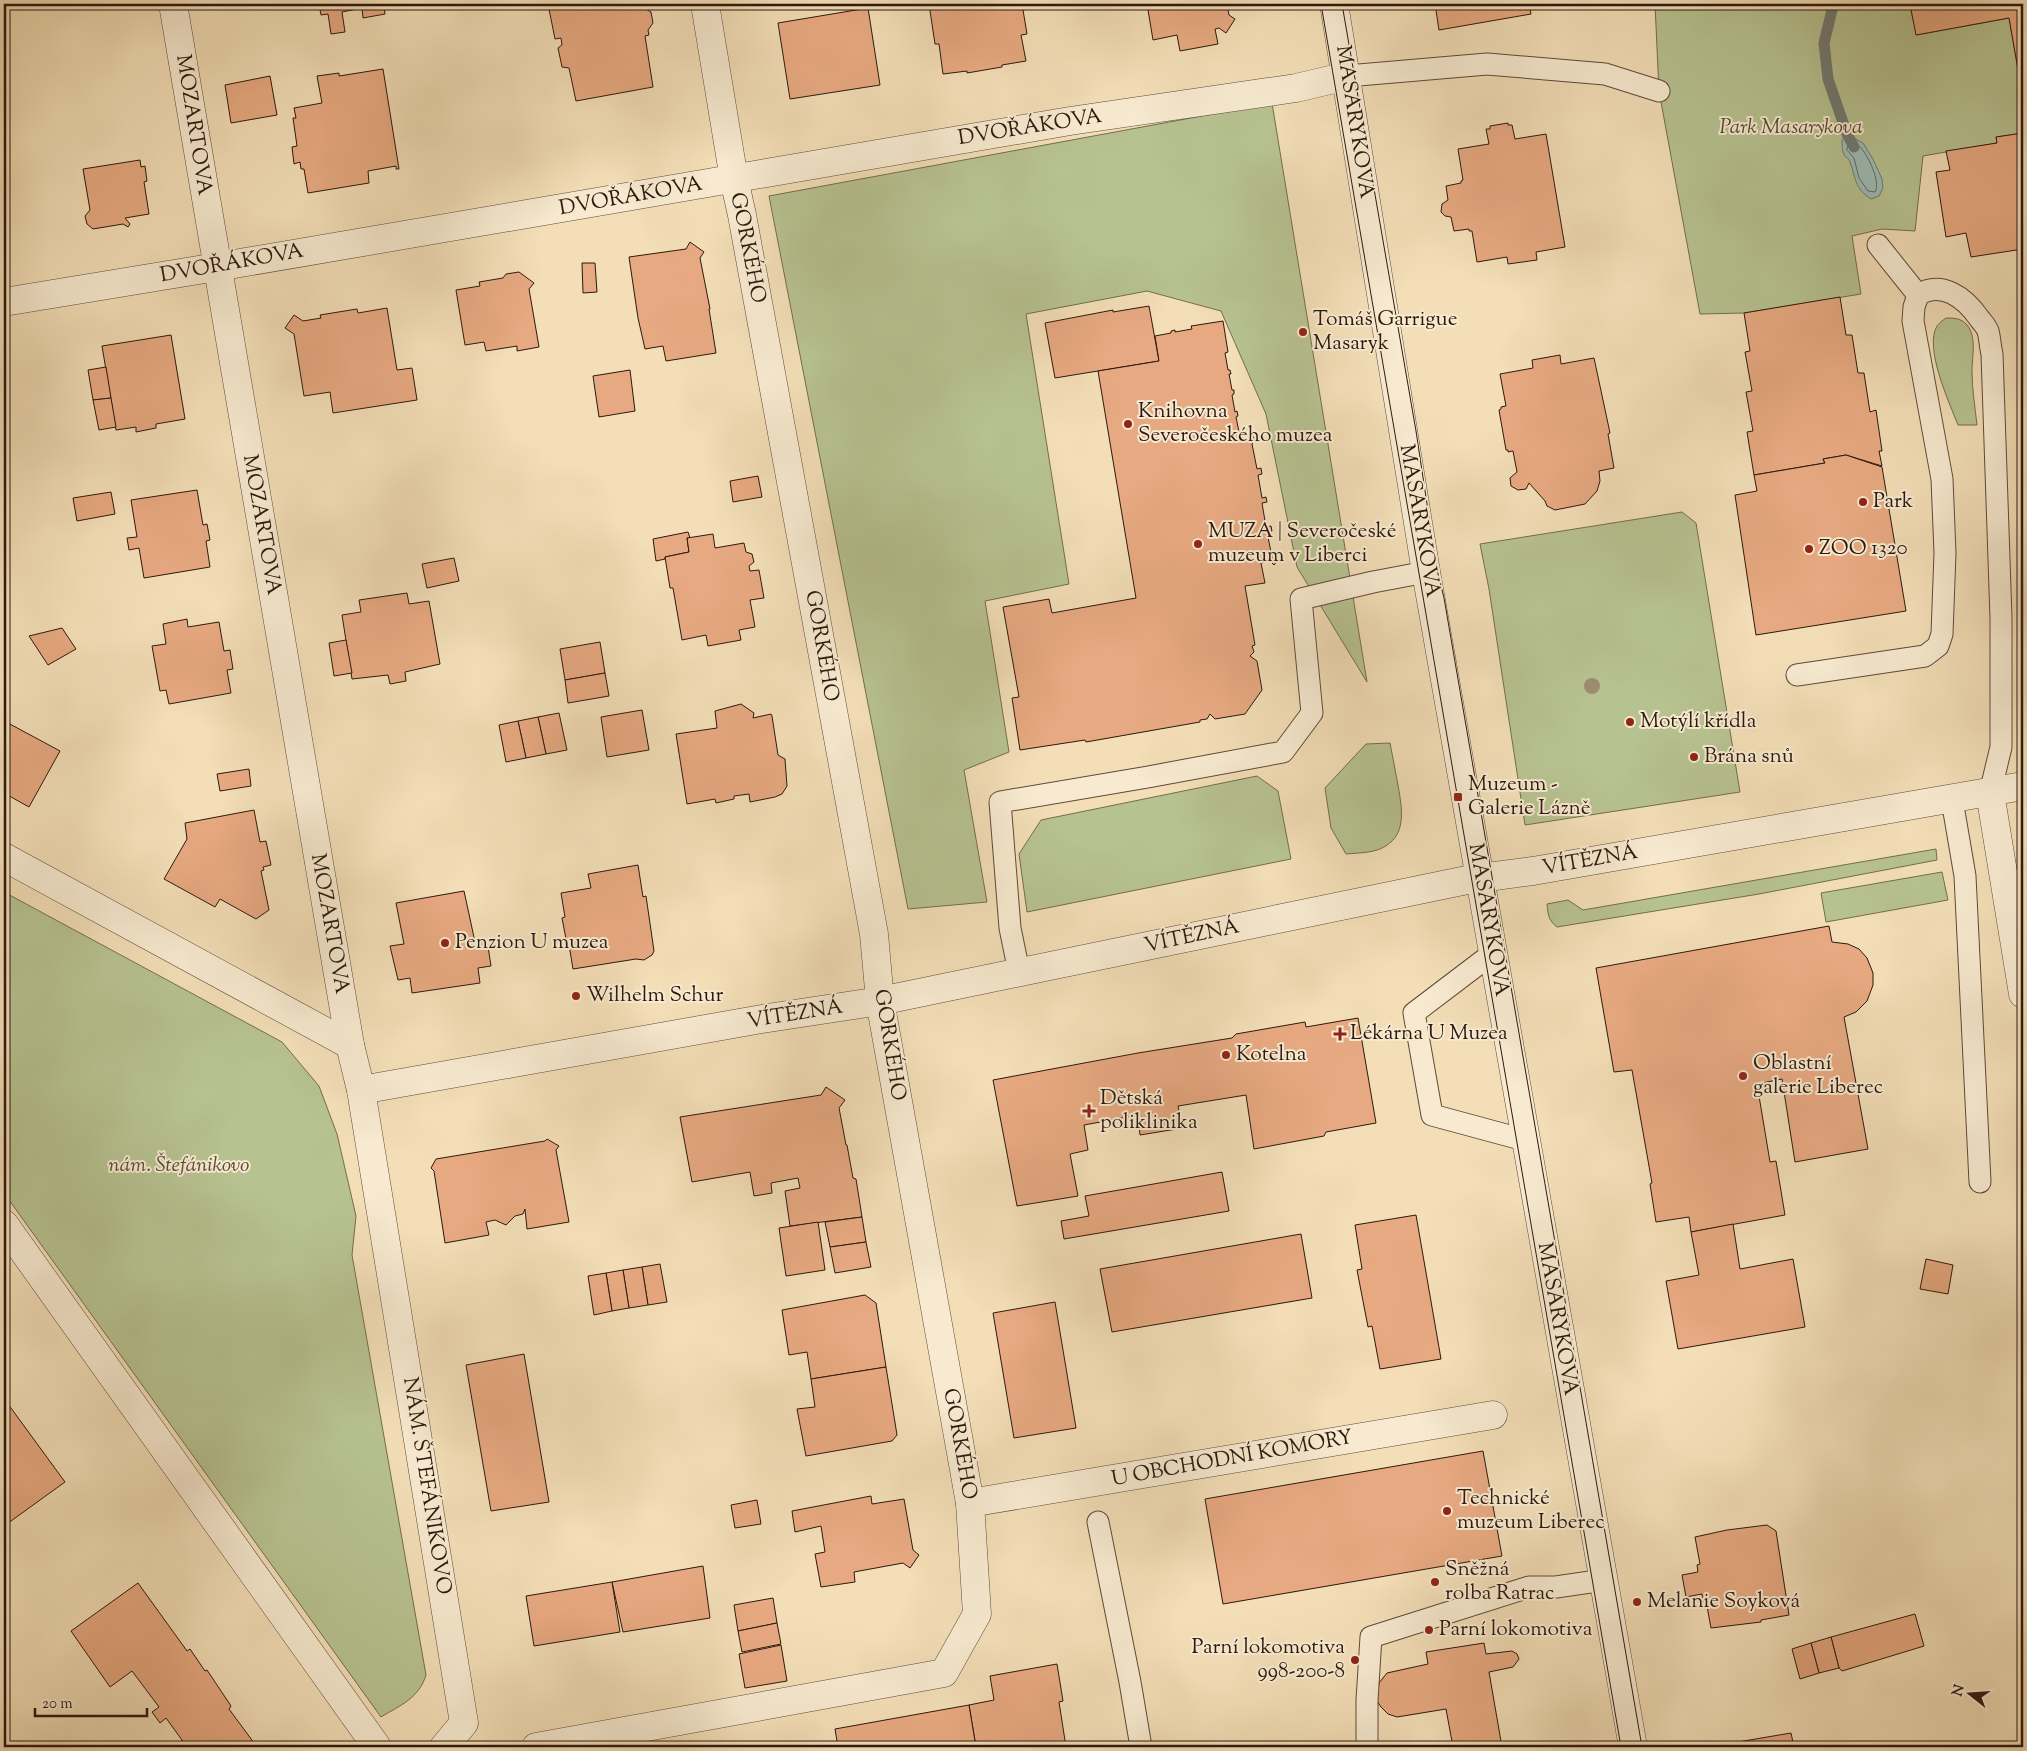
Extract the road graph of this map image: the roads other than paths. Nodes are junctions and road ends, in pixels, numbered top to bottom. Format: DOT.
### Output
graph roads {
  1 [pos="173,4"];
  2 [pos="705,4"];
  3 [pos="1334,4"];
  4 [pos="1346,76"];
  5 [pos="1659,91"];
  6 [pos="734,179"];
  7 [pos="1878,245"];
  8 [pos="217,267"];
  9 [pos="1918,295"];
  10 [pos="4,302"];
  11 [pos="1426,572"];
  12 [pos="1797,675"];
  13 [pos="2023,786"];
  14 [pos="1990,793"];
  15 [pos="1952,800"];
  16 [pos="4,857"];
  17 [pos="1481,878"];
  18 [pos="1493,953"];
  19 [pos="1019,972"];
  20 [pos="2023,994"];
  21 [pos="880,1001"];
  22 [pos="350,1045"];
  23 [pos="361,1090"];
  24 [pos="1526,1138"];
  25 [pos="1980,1182"];
  26 [pos="4,1224"];
  27 [pos="1493,1415"];
  28 [pos="970,1503"];
  29 [pos="1098,1522"];
  30 [pos="1604,1580"];
  31 [pos="378,1747"];
  32 [pos="444,1747"];
  33 [pos="536,1747"];
  34 [pos="1141,1747"];
  35 [pos="1366,1747"];
  36 [pos="1633,1747"];
  1 -- 8 [label="street, MOZARTOVA"];
  2 -- 6 [label="street, GORKÉHO"];
  3 -- 4 [label="street, MASARYKOVA"];
  4 -- 5 [label="lane"];
  4 -- 6 [label="street, DVOŘÁKOVA"];
  4 -- 11 [label="street, MASARYKOVA"];
  6 -- 8 [label="street, DVOŘÁKOVA"];
  6 -- 21 [label="street, GORKÉHO"];
  7 -- 9 [label="lane"];
  8 -- 10 [label="street, DVOŘÁKOVA"];
  8 -- 22 [label="street, MOZARTOVA"];
  9 -- 12 [label="lane"];
  9 -- 14 [label="lane"];
  11 -- 17 [label="street, MASARYKOVA"];
  11 -- 19 [label="lane"];
  13 -- 14 [label="street, VÍTĚZNÁ"];
  14 -- 15 [label="street, VÍTĚZNÁ"];
  14 -- 20 [label="street"];
  15 -- 17 [label="street, VÍTĚZNÁ"];
  15 -- 25 [label="lane"];
  16 -- 22 [label="street"];
  17 -- 18 [label="street, MASARYKOVA"];
  17 -- 19 [label="street, VÍTĚZNÁ"];
  18 -- 24 [label="street, MASARYKOVA"];
  18 -- 24 [label="lane"];
  19 -- 21 [label="street, VÍTĚZNÁ"];
  21 -- 23 [label="street, VÍTĚZNÁ"];
  21 -- 28 [label="street, GORKÉHO"];
  22 -- 23 [label="street, NÁM. ŠTEFÁNIKOVO"];
  23 -- 32 [label="street, NÁM. ŠTEFÁNIKOVO"];
  24 -- 30 [label="street, MASARYKOVA"];
  26 -- 31 [label="street"];
  27 -- 28 [label="street, U OBCHODNÍ KOMORY"];
  28 -- 33 [label="street, GORKÉHO"];
  29 -- 34 [label="lane"];
  30 -- 35 [label="lane"];
  30 -- 36 [label="street, MASARYKOVA"];
}
